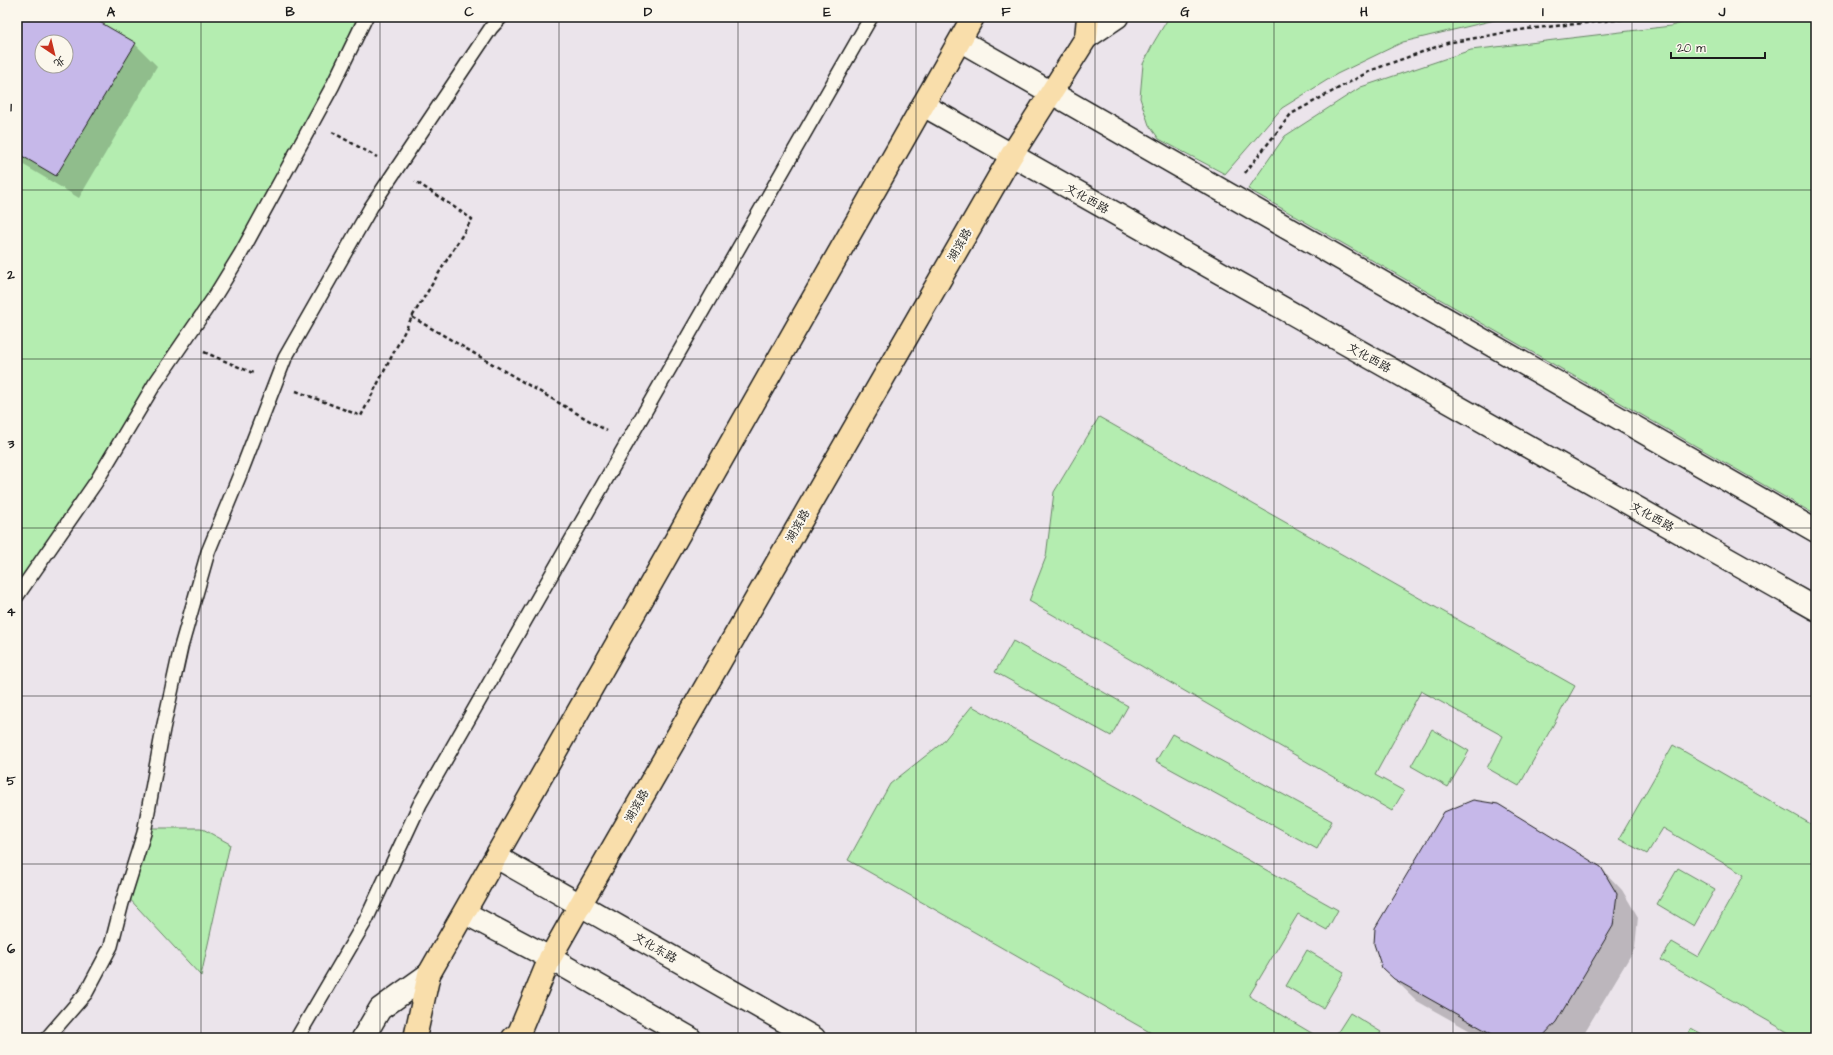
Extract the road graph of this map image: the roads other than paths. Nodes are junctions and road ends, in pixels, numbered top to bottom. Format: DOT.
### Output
graph roads {
  1 [pos="366,17"];
  2 [pos="501,17"];
  3 [pos="871,17"];
  4 [pos="973,17"];
  5 [pos="1117,17"];
  6 [pos="1087,27"];
  7 [pos="961,41"];
  8 [pos="1051,92"];
  9 [pos="923,106"];
  10 [pos="1012,156"];
  11 [pos="1816,531"];
  12 [pos="17,596"];
  13 [pos="1816,609"];
  14 [pos="496,857"];
  15 [pos="580,905"];
  16 [pos="465,913"];
  17 [pos="550,958"];
  18 [pos="429,974"];
  19 [pos="517,1036"];
  20 [pos="47,1038"];
  21 [pos="297,1038"];
  22 [pos="363,1038"];
  23 [pos="414,1038"];
  24 [pos="690,1038"];
  25 [pos="814,1038"];
  1 -- 12 [label="lane"];
  2 -- 20 [label="lane"];
  3 -- 21 [label="lane"];
  4 -- 7 [label="main road"];
  5 -- 6 [label="street"];
  6 -- 8 [label="main road, 湖滨路"];
  7 -- 8 [label="street"];
  7 -- 9 [label="main road"];
  8 -- 10 [label="main road, 湖滨路"];
  8 -- 11 [label="street"];
  9 -- 10 [label="street, 文化西路"];
  9 -- 14 [label="main road"];
  10 -- 13 [label="street, 文化西路"];
  10 -- 15 [label="main road, 湖滨路"];
  14 -- 15 [label="street, 文化东路"];
  14 -- 16 [label="main road"];
  15 -- 17 [label="main road, 湖滨路"];
  15 -- 25 [label="street, 文化东路"];
  16 -- 17 [label="street"];
  16 -- 18 [label="main road"];
  17 -- 19 [label="main road, 湖滨路"];
  17 -- 24 [label="street"];
  18 -- 22 [label="street"];
  18 -- 23 [label="main road"];
}
